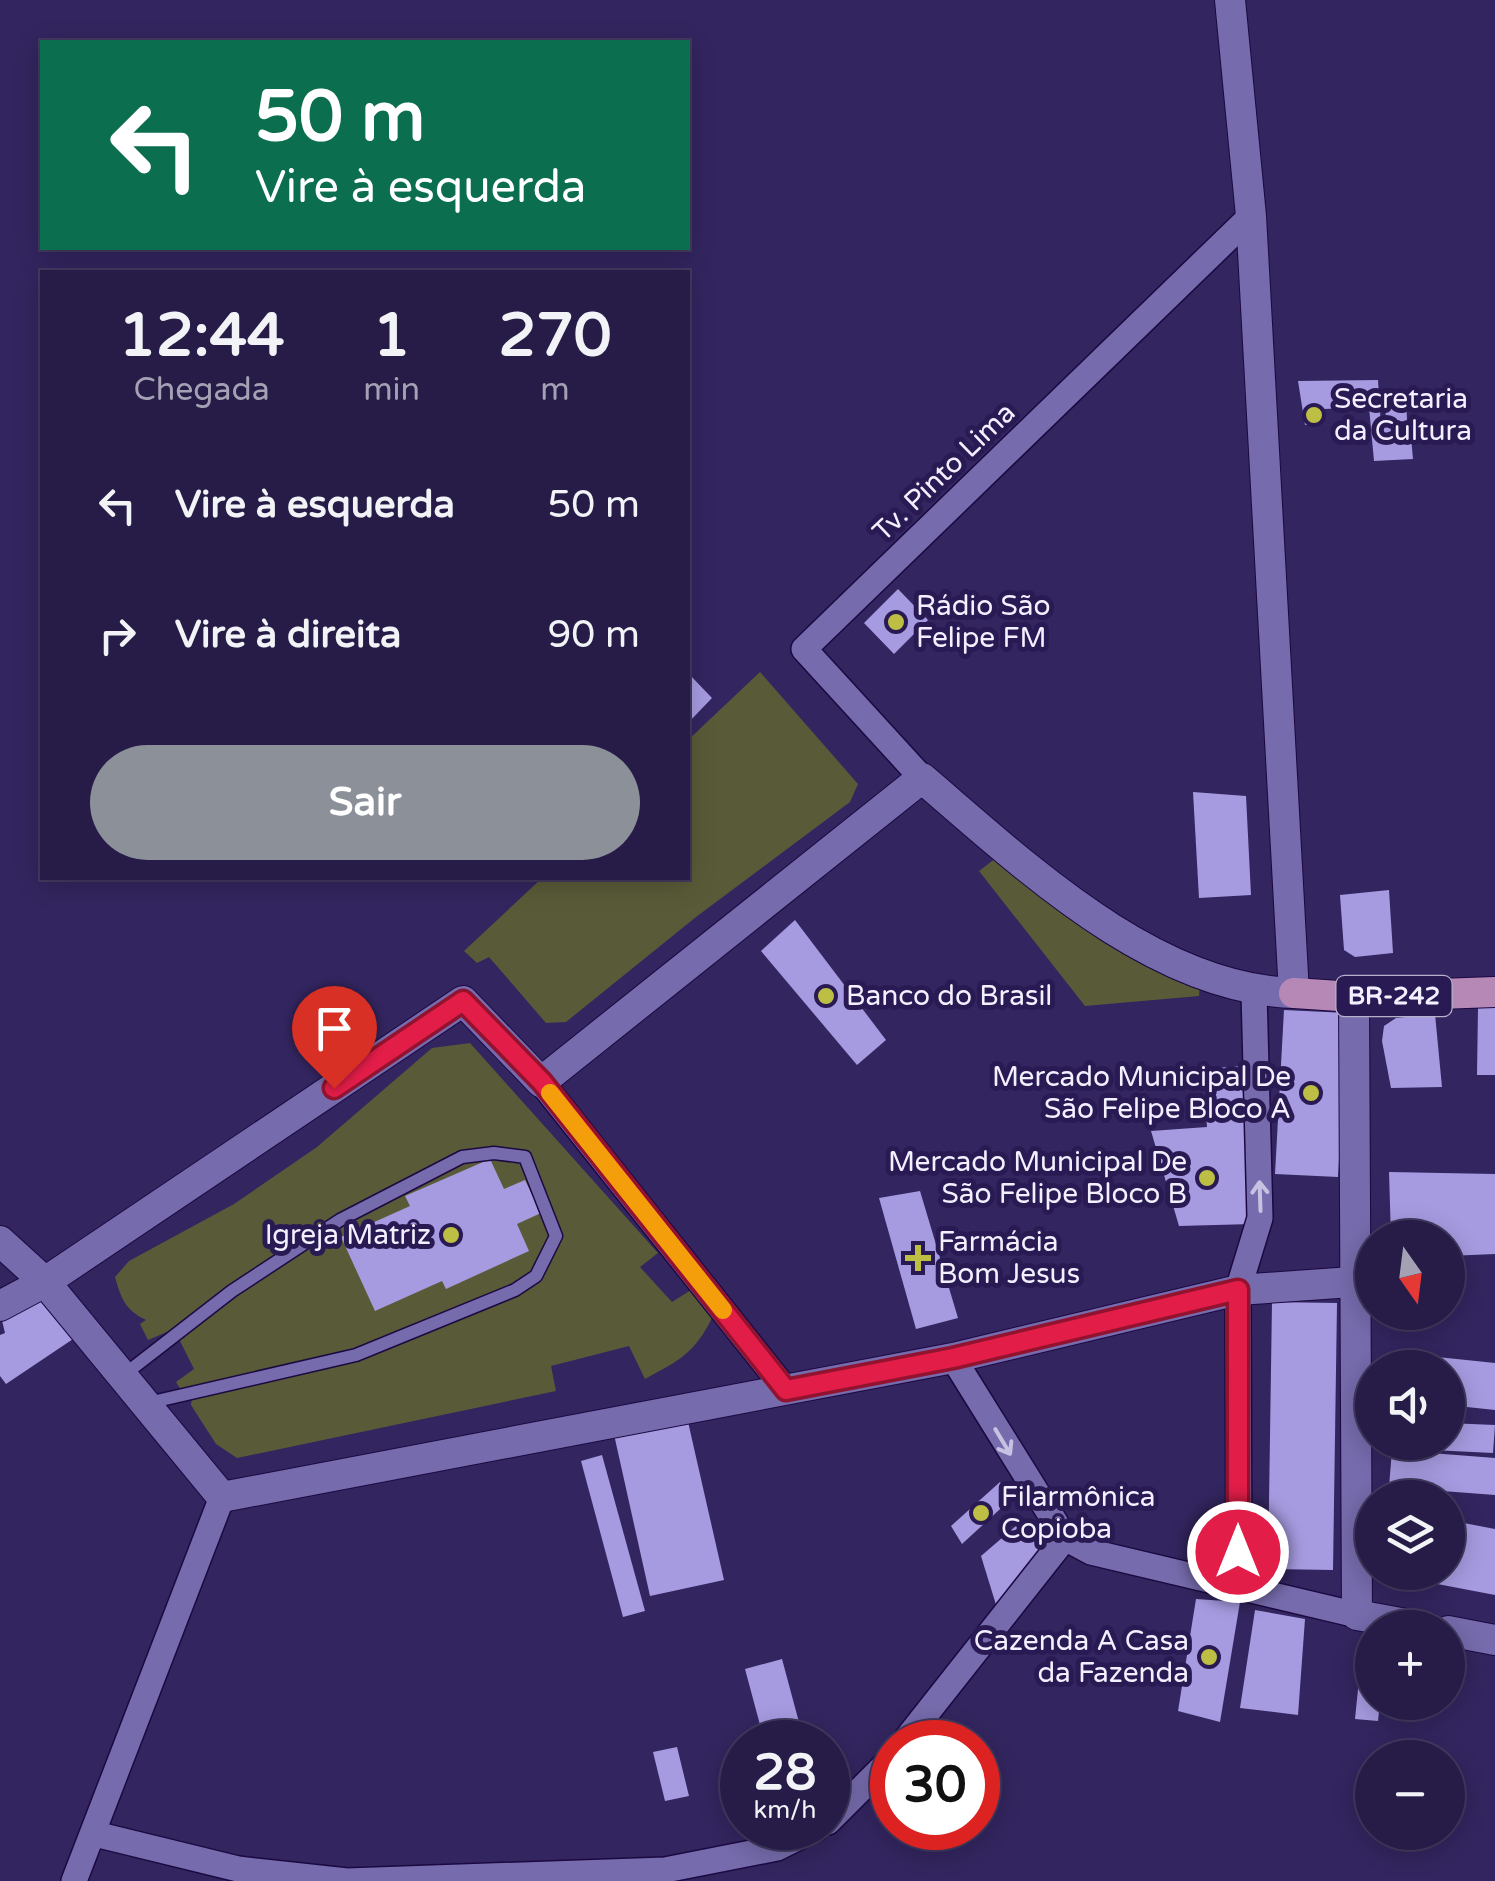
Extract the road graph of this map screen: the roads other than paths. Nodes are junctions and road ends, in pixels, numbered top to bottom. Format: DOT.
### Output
graph roads {
  1 [pos="1230,0"];
  2 [pos="1251,216"];
  3 [pos="922,778"];
  4 [pos="1254,992"];
  5 [pos="1495,992"];
  6 [pos="1294,993"];
  7 [pos="1354,997"];
  8 [pos="542,1082"];
  9 [pos="0,1241"];
  10 [pos="45,1282"];
  11 [pos="1352,1282"];
  12 [pos="1238,1290"];
  13 [pos="0,1306"];
  14 [pos="953,1358"];
  15 [pos="125,1374"];
  16 [pos="786,1390"];
  17 [pos="146,1404"];
  18 [pos="222,1496"];
  19 [pos="1064,1538"];
  20 [pos="1238,1590"];
  21 [pos="1357,1610"];
  22 [pos="1355,1615"];
  23 [pos="1465,1634"];
  24 [pos="1495,1640"];
  25 [pos="921,1720"];
  26 [pos="870,1780"];
  27 [pos="850,1800"];
  28 [pos="95,1834"];
  29 [pos="768,1850"];
  30 [pos="74,1881"];
  1 -- 2 [label="main road"];
  2 -- 3 [label="street, Tv. Pinto Lima"];
  2 -- 6 [label="main road"];
  3 -- 4 [label="main road, BR-242"];
  3 -- 8 [label="main road"];
  4 -- 6 [label="main road, BR-242"];
  12 -- 4 [label="street, one-way"];
  5 -- 7 [label="main road, BR-242"];
  6 -- 7 [label="main road, BR-242"];
  7 -- 11 [label="main road"];
  8 -- 10 [label="main road"];
  8 -- 16 [label="street"];
  9 -- 10 [label="main road"];
  10 -- 13 [label="main road"];
  10 -- 15 [label="main road"];
  11 -- 12 [label="main road"];
  11 -- 21 [label="main road"];
  12 -- 14 [label="main road"];
  12 -- 20 [label="street"];
  14 -- 16 [label="main road"];
  14 -- 19 [label="street, one-way"];
  15 -- 17 [label="main road"];
  15 -- 17 [label="lane"];
  16 -- 18 [label="main road"];
  17 -- 18 [label="main road"];
  18 -- 28 [label="street"];
  19 -- 20 [label="street"];
  19 -- 25 [label="street"];
  20 -- 22 [label="street"];
  23 -- 24 [label="main road"];
  26 -- 27 [label="street"];
  28 -- 29 [label="street"];
  28 -- 30 [label="street"];
}
